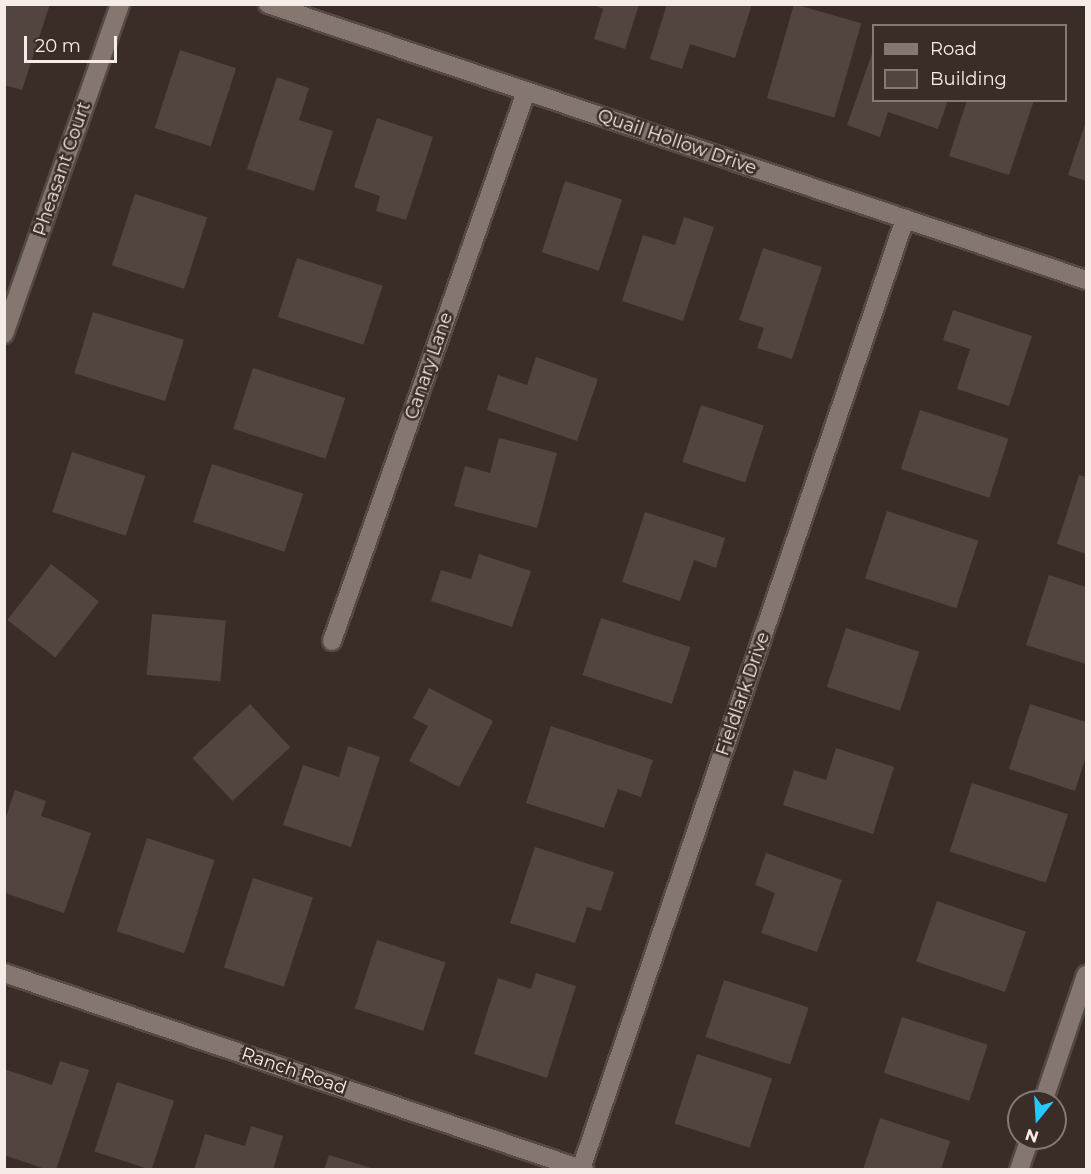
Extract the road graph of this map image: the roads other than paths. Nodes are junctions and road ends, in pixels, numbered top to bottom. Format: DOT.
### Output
graph roads {
  1 [pos="120,4"];
  2 [pos="268,4"];
  3 [pos="526,92"];
  4 [pos="904,219"];
  5 [pos="1086,280"];
  6 [pos="4,334"];
  7 [pos="332,641"];
  8 [pos="4,973"];
  9 [pos="1086,975"];
  10 [pos="1046,1090"];
  11 [pos="1026,1150"];
  12 [pos="583,1169"];
  13 [pos="1019,1170"];
  1 -- 6 [label="street, Pheasant Court"];
  2 -- 3 [label="street, Quail Hollow Drive"];
  3 -- 4 [label="street, Quail Hollow Drive"];
  3 -- 7 [label="street, Canary Lane"];
  4 -- 5 [label="street, Quail Hollow Drive"];
  4 -- 12 [label="street, Fieldlark Drive"];
  8 -- 12 [label="street, Ranch Road"];
  9 -- 10 [label="street"];
  11 -- 13 [label="street"];
}
